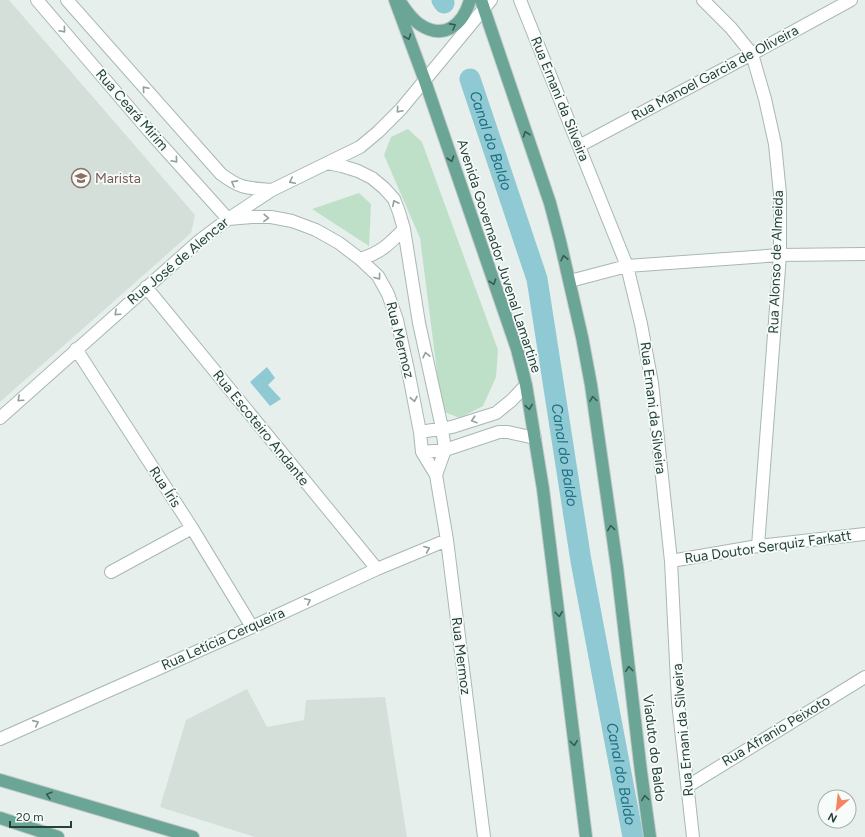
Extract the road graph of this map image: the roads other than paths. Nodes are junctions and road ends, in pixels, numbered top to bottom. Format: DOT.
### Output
graph roads {
  1 [pos="37,0"];
  2 [pos="67,0"];
  3 [pos="394,0"];
  4 [pos="399,0"];
  5 [pos="470,0"];
  6 [pos="520,0"];
  7 [pos="704,0"];
  8 [pos="850,0"];
  9 [pos="485,3"];
  10 [pos="752,54"];
  11 [pos="425,81"];
  12 [pos="579,146"];
  13 [pos="327,163"];
  14 [pos="272,190"];
  15 [pos="228,220"];
  16 [pos="404,229"];
  17 [pos="865,254"];
  18 [pos="780,255"];
  19 [pos="360,259"];
  20 [pos="627,266"];
  21 [pos="570,281"];
  22 [pos="146,287"];
  23 [pos="76,349"];
  24 [pos="526,385"];
  25 [pos="0,418"];
  26 [pos="442,428"];
  27 [pos="420,432"];
  28 [pos="535,438"];
  29 [pos="445,450"];
  30 [pos="422,452"];
  31 [pos="436,475"];
  32 [pos="192,528"];
  33 [pos="865,534"];
  34 [pos="447,540"];
  35 [pos="758,546"];
  36 [pos="671,561"];
  37 [pos="377,569"];
  38 [pos="111,572"];
  39 [pos="252,627"];
  40 [pos="865,677"];
  41 [pos="0,738"];
  42 [pos="0,780"];
  43 [pos="688,786"];
  44 [pos="0,818"];
  45 [pos="164,833"];
  46 [pos="58,837"];
  47 [pos="194,837"];
  48 [pos="484,837"];
  49 [pos="586,837"];
  50 [pos="650,837"];
  51 [pos="693,837"];
  1 -- 15 [label="street, Rua Ceará Mirim, one-way"];
  14 -- 2 [label="street, Rua Ceará Mirim, one-way"];
  3 -- 11 [label="main road, Avenida Governador Juvenal Lamartine, one-way"];
  4 -- 5 [label="main road, one-way"];
  6 -- 12 [label="street, Rua Ernani da Silveira"];
  7 -- 10 [label="street, Rua Alonso de Almeida"];
  8 -- 10 [label="street, Rua Manoel Garcia de Oliveira"];
  9 -- 11 [label="street, Rua José de Alencar"];
  21 -- 9 [label="main road, one-way"];
  10 -- 12 [label="street, Rua Manoel Garcia de Oliveira"];
  10 -- 18 [label="street, Rua Alonso de Almeida"];
  11 -- 13 [label="street, Rua José de Alencar, one-way"];
  11 -- 24 [label="main road, Avenida Governador Juvenal Lamartine, one-way"];
  12 -- 20 [label="street, Rua Ernani da Silveira"];
  13 -- 14 [label="street, Rua José de Alencar, one-way"];
  16 -- 13 [label="street, Rua Mermoz, one-way"];
  14 -- 15 [label="street, Rua José de Alencar"];
  15 -- 19 [label="street, Rua Mermoz, one-way"];
  15 -- 22 [label="street, Rua José de Alencar"];
  16 -- 19 [label="street"];
  26 -- 16 [label="street, Rua Mermoz, one-way"];
  17 -- 18 [label="street"];
  18 -- 20 [label="street"];
  18 -- 35 [label="street, Rua Alonso de Almeida"];
  19 -- 27 [label="street, Rua Mermoz, one-way"];
  20 -- 21 [label="street"];
  20 -- 36 [label="street, Rua Ernani da Silveira"];
  50 -- 21 [label="main road, Viaduto do Baldo, one-way"];
  22 -- 23 [label="street, Rua José de Alencar, one-way"];
  22 -- 37 [label="street, Rua Escoteiro Andante"];
  23 -- 25 [label="street, Rua José de Alencar, one-way"];
  23 -- 32 [label="street, Rua Íris"];
  24 -- 26 [label="street, one-way"];
  24 -- 28 [label="main road, Avenida Governador Juvenal Lamartine, one-way"];
  26 -- 27 [label="street"];
  26 -- 29 [label="street, Rua Mermoz"];
  27 -- 30 [label="street, Rua Mermoz"];
  28 -- 29 [label="street"];
  28 -- 49 [label="main road, Avenida Governador Juvenal Lamartine, one-way"];
  29 -- 30 [label="street"];
  29 -- 31 [label="street, Rua Mermoz"];
  30 -- 31 [label="street, Rua Mermoz"];
  31 -- 34 [label="street, Rua Mermoz"];
  32 -- 38 [label="street"];
  32 -- 39 [label="street, Rua Íris"];
  33 -- 35 [label="street, Rua Doutor Serquiz Farkatt"];
  37 -- 34 [label="street, Rua Letícia Cerqueira, one-way"];
  34 -- 48 [label="street, Rua Mermoz"];
  35 -- 36 [label="street, Rua Doutor Serquiz Farkatt"];
  36 -- 43 [label="street, Rua Ernani da Silveira"];
  39 -- 37 [label="street, Rua Letícia Cerqueira, one-way"];
  41 -- 39 [label="street, Rua Letícia Cerqueira, one-way"];
  40 -- 43 [label="street, Rua Afranio Peixoto"];
  45 -- 42 [label="main road, one-way"];
  43 -- 51 [label="street, Rua Ernani da Silveira"];
  44 -- 46 [label="main road"];
  45 -- 47 [label="main road"];
}
